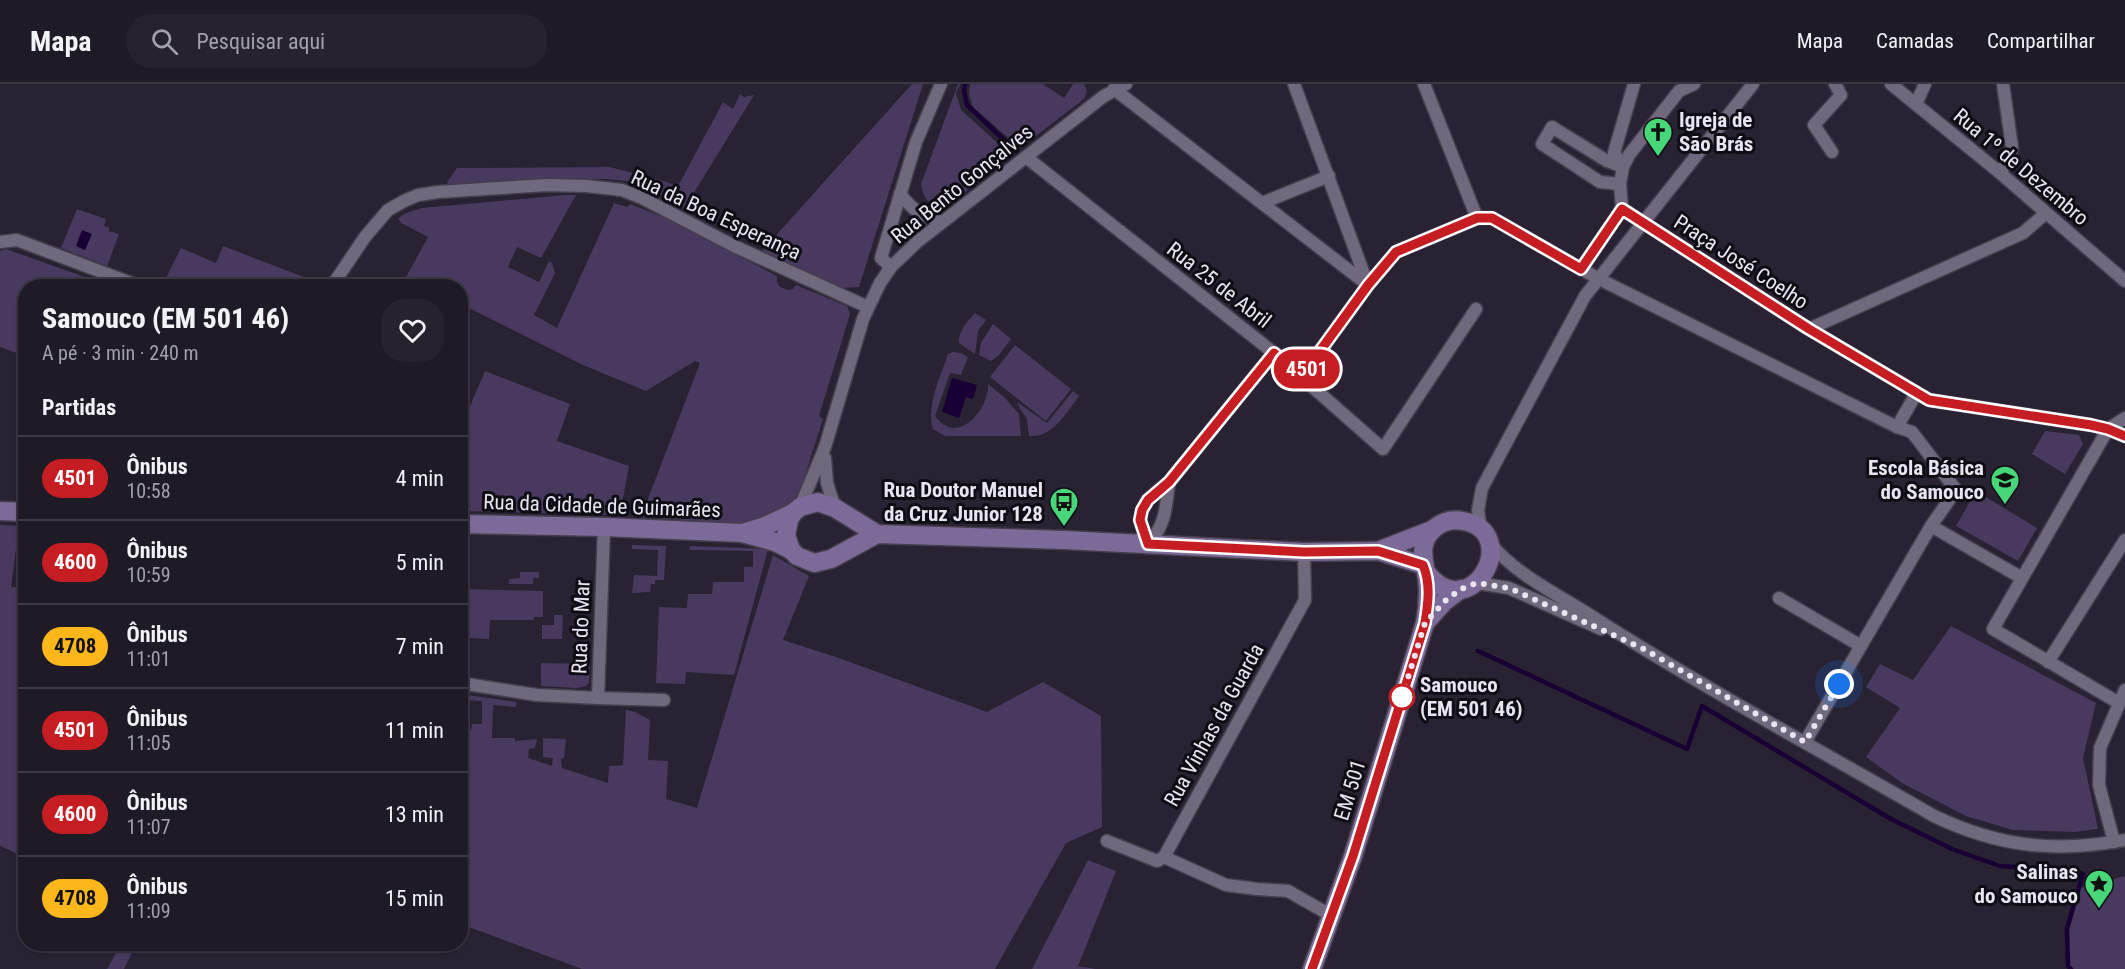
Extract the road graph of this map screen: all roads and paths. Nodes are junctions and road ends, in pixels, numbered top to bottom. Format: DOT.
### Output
graph roads {
  1 [pos="941,84"];
  2 [pos="1126,84"];
  3 [pos="1294,84"];
  4 [pos="1424,84"];
  5 [pos="1634,84"];
  6 [pos="1694,84"];
  7 [pos="1753,84"];
  8 [pos="1835,84"];
  9 [pos="1891,84"];
  10 [pos="1925,84"];
  11 [pos="2003,84"];
  12 [pos="1109,88"];
  13 [pos="1674,88"];
  14 [pos="1916,104"];
  15 [pos="1832,152"];
  16 [pos="1026,157"];
  17 [pos="1623,167"];
  18 [pos="1999,172"];
  19 [pos="1329,176"];
  20 [pos="1620,184"];
  21 [pos="900,194"];
  22 [pos="1262,203"];
  23 [pos="1622,209"];
  24 [pos="2046,213"];
  25 [pos="1477,218"];
  26 [pos="942,222"];
  27 [pos="1643,222"];
  28 [pos="0,242"];
  29 [pos="891,267"];
  30 [pos="1581,269"];
  31 [pos="120,279"];
  32 [pos="337,279"];
  33 [pos="1599,279"];
  34 [pos="2125,281"];
  35 [pos="1368,285"];
  36 [pos="868,307"];
  37 [pos="1476,309"];
  38 [pos="1809,329"];
  39 [pos="1274,353"];
  40 [pos="1301,377"];
  41 [pos="1916,394"];
  42 [pos="2125,418"];
  43 [pos="1897,427"];
  44 [pos="2108,429"];
  45 [pos="2125,436"];
  46 [pos="825,447"];
  47 [pos="1169,482"];
  48 [pos="837,509"];
  49 [pos="796,510"];
  50 [pos="0,511"];
  51 [pos="18,512"];
  52 [pos="468,524"];
  53 [pos="604,526"];
  54 [pos="1932,526"];
  55 [pos="1432,530"];
  56 [pos="742,533"];
  57 [pos="877,534"];
  58 [pos="1485,536"];
  59 [pos="2125,540"];
  60 [pos="1148,544"];
  61 [pos="791,550"];
  62 [pos="1378,551"];
  63 [pos="1304,552"];
  64 [pos="838,554"];
  65 [pos="1425,568"];
  66 [pos="2022,578"];
  67 [pos="1469,586"];
  68 [pos="1779,598"];
  69 [pos="1425,623"];
  70 [pos="1861,646"];
  71 [pos="1642,648"];
  72 [pos="2048,662"];
  73 [pos="468,684"];
  74 [pos="2125,690"];
  75 [pos="598,698"];
  76 [pos="664,700"];
  77 [pos="2119,703"];
  78 [pos="1805,742"];
  79 [pos="1107,841"];
  80 [pos="2120,841"];
  81 [pos="1164,857"];
  82 [pos="1332,916"];
  83 [pos="1312,969"];
  1 -- 21 [label="street"];
  2 -- 12 [label="street, Rua Bento Gonçalves"];
  3 -- 19 [label="street"];
  4 -- 25 [label="street"];
  5 -- 17 [label="street"];
  6 -- 13 [label="street"];
  7 -- 27 [label="street"];
  8 -- 15 [label="street"];
  9 -- 14 [label="street, Rua 1º de Dezembro"];
  10 -- 14 [label="street"];
  11 -- 18 [label="street"];
  12 -- 16 [label="street, Rua Bento Gonçalves"];
  12 -- 22 [label="street"];
  13 -- 17 [label="street"];
  14 -- 18 [label="street, Rua 1º de Dezembro"];
  16 -- 26 [label="street, Rua Bento Gonçalves"];
  16 -- 39 [label="street, Rua 25 de Abril"];
  17 -- 20 [label="street"];
  17 -- 20 [label="street"];
  18 -- 24 [label="street, Rua 1º de Dezembro"];
  19 -- 22 [label="street"];
  19 -- 35 [label="street"];
  20 -- 23 [label="street"];
  21 -- 26 [label="street"];
  21 -- 29 [label="street"];
  22 -- 35 [label="street"];
  23 -- 27 [label="street"];
  23 -- 30 [label="street"];
  24 -- 34 [label="street, Rua 1º de Dezembro"];
  24 -- 38 [label="street"];
  25 -- 30 [label="street"];
  25 -- 35 [label="street"];
  26 -- 29 [label="street, Rua Bento Gonçalves"];
  27 -- 33 [label="street, Praça José Coelho"];
  27 -- 38 [label="street, Praça José Coelho"];
  28 -- 31 [label="street"];
  29 -- 36 [label="street, Rua Bento Gonçalves"];
  30 -- 33 [label="street"];
  32 -- 36 [label="street, Rua da Boa Esperança"];
  33 -- 43 [label="street"];
  33 -- 58 [label="street, Praça José Coelho"];
  35 -- 40 [label="street"];
  36 -- 46 [label="street, Rua Bento Gonçalves"];
  37 -- 40 [label="street, Rua 25 de Abril"];
  38 -- 41 [label="street, Praça José Coelho"];
  39 -- 40 [label="street, Rua 25 de Abril"];
  39 -- 47 [label="street"];
  41 -- 43 [label="street"];
  41 -- 44 [label="street, Praça José Coelho"];
  42 -- 44 [label="street"];
  43 -- 54 [label="street"];
  44 -- 45 [label="street, Praça José Coelho"];
  44 -- 66 [label="street"];
  46 -- 48 [label="street"];
  46 -- 49 [label="street"];
  47 -- 60 [label="street"];
  47 -- 60 [label="street"];
  48 -- 49 [label="main road"];
  48 -- 57 [label="main road"];
  48 -- 64 [label="main road"];
  49 -- 56 [label="main road"];
  49 -- 61 [label="main road"];
  50 -- 51 [label="main road"];
  52 -- 53 [label="main road, Rua da Cidade de Guimarães"];
  53 -- 56 [label="main road, Rua da Cidade de Guimarães"];
  53 -- 75 [label="street, Rua do Mar"];
  54 -- 66 [label="street"];
  54 -- 70 [label="street"];
  55 -- 58 [label="main road"];
  55 -- 62 [label="main road"];
  55 -- 65 [label="main road, EM 501"];
  56 -- 61 [label="main road"];
  57 -- 60 [label="main road"];
  57 -- 64 [label="main road"];
  58 -- 67 [label="main road, EM 501"];
  58 -- 71 [label="street"];
  59 -- 72 [label="street"];
  60 -- 63 [label="main road"];
  61 -- 64 [label="main road"];
  62 -- 63 [label="main road"];
  62 -- 65 [label="main road"];
  63 -- 81 [label="street, Rua Vinhas da Guarda"];
  65 -- 67 [label="main road"];
  65 -- 69 [label="main road, EM 501"];
  66 -- 72 [label="street"];
  67 -- 69 [label="main road, EM 501"];
  67 -- 71 [label="street"];
  68 -- 70 [label="street"];
  69 -- 82 [label="main road, EM 501 / EM 501"];
  70 -- 78 [label="street"];
  71 -- 78 [label="street"];
  72 -- 77 [label="street"];
  73 -- 75 [label="street, Rua do Mar"];
  74 -- 77 [label="street"];
  75 -- 76 [label="street"];
  77 -- 80 [label="street"];
  78 -- 80 [label="street"];
  79 -- 81 [label="street"];
  81 -- 82 [label="street"];
  82 -- 83 [label="main road, EM 501 / EM 501"];
}
